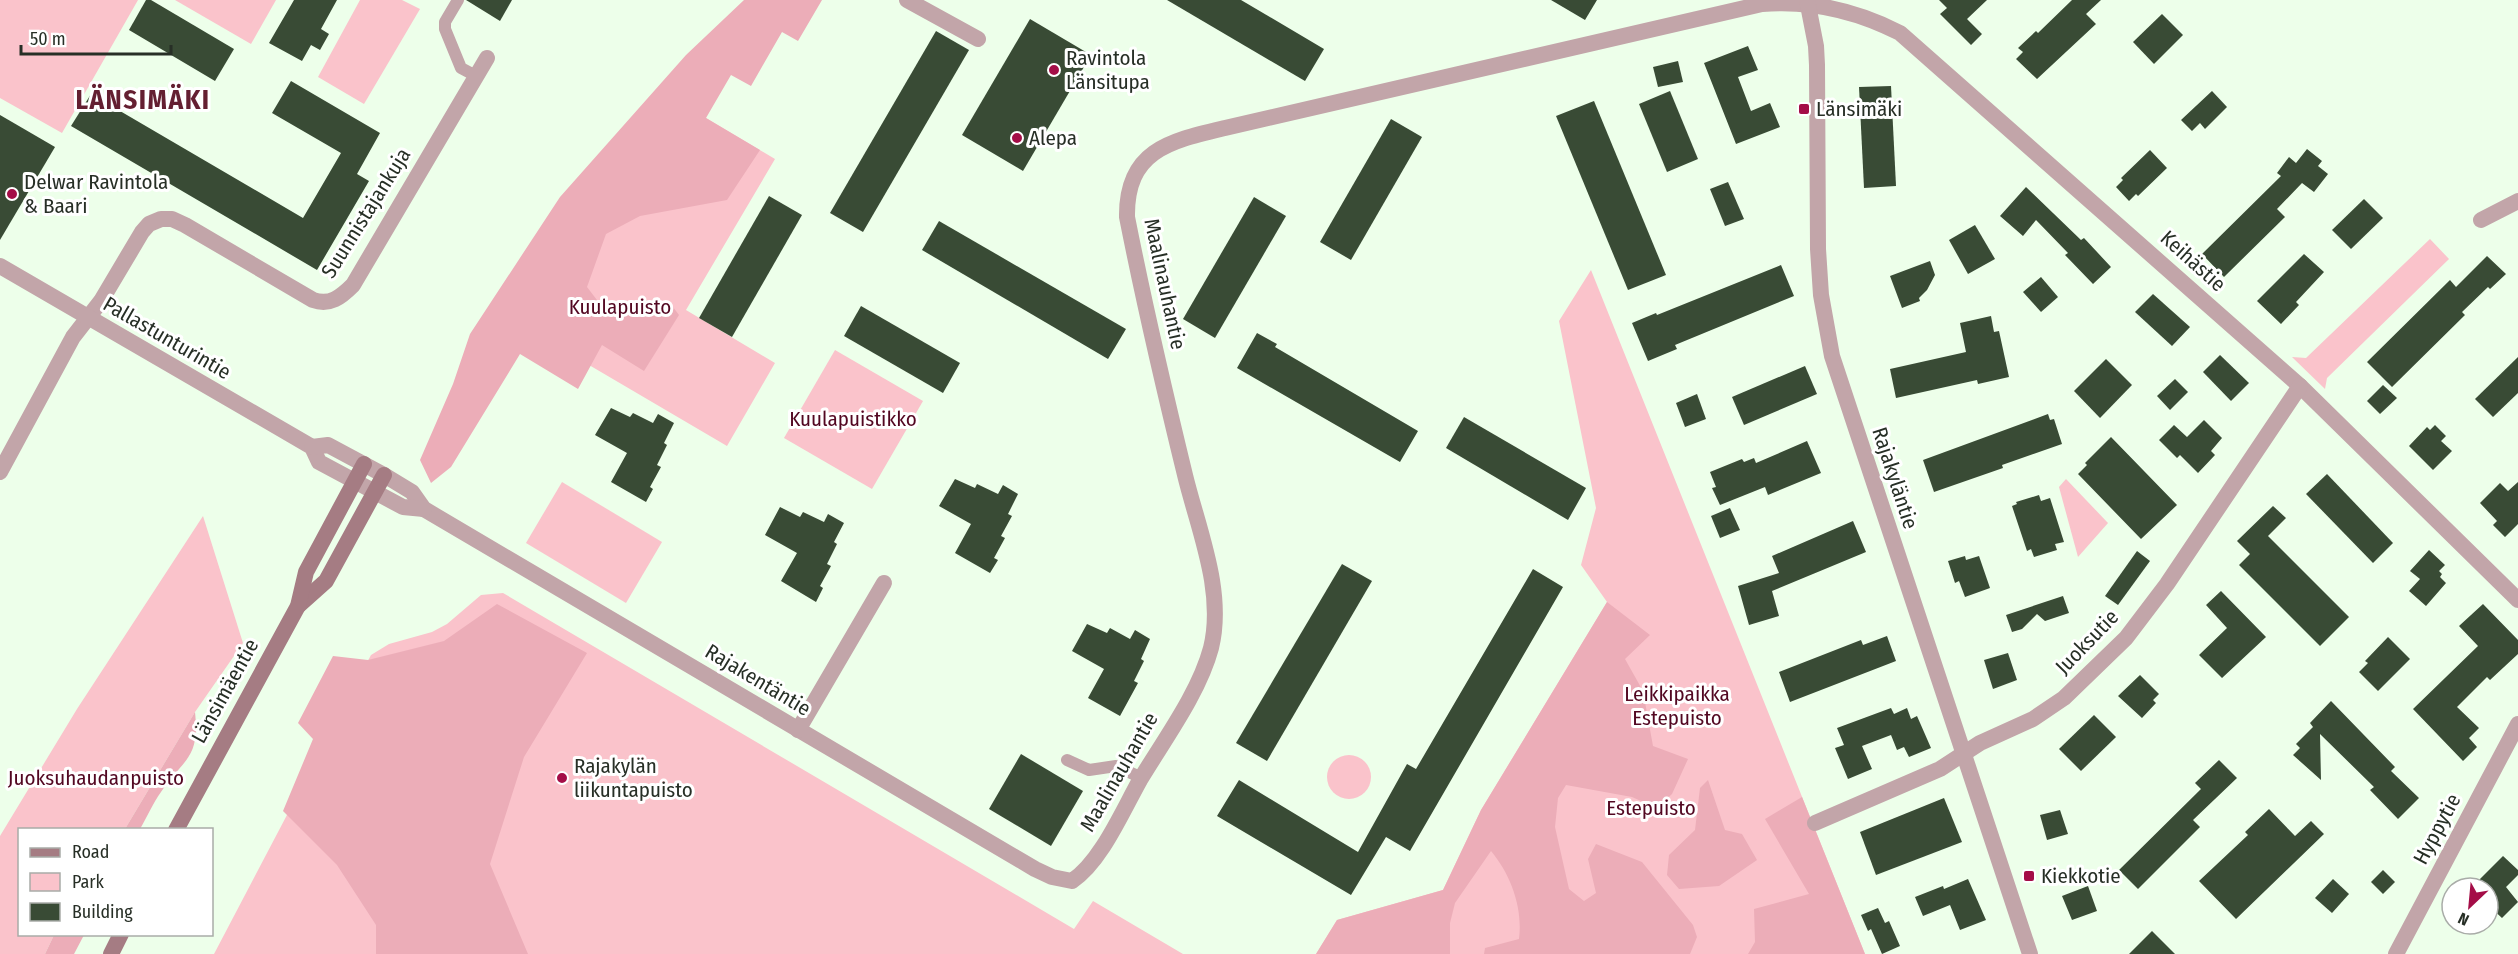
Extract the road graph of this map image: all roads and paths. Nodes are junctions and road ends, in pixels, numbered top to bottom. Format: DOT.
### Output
graph roads {
  1 [pos="458,0"];
  2 [pos="907,0"];
  3 [pos="1808,2"];
  4 [pos="978,39"];
  5 [pos="487,58"];
  6 [pos="476,76"];
  7 [pos="2518,201"];
  8 [pos="2481,220"];
  9 [pos="0,266"];
  10 [pos="86,318"];
  11 [pos="2300,386"];
  12 [pos="312,447"];
  13 [pos="364,464"];
  14 [pos="0,472"];
  15 [pos="384,475"];
  16 [pos="355,481"];
  17 [pos="375,492"];
  18 [pos="424,509"];
  19 [pos="884,583"];
  20 [pos="2518,600"];
  21 [pos="298,606"];
  22 [pos="2518,724"];
  23 [pos="798,730"];
  24 [pos="1962,754"];
  25 [pos="1067,760"];
  26 [pos="1142,778"];
  27 [pos="1815,823"];
  28 [pos="177,828"];
  29 [pos="1072,881"];
  30 [pos="120,936"];
  31 [pos="111,954"];
  32 [pos="2030,954"];
  33 [pos="2397,954"];
  1 -- 6 [label="lane"];
  2 -- 4 [label="street"];
  3 -- 11 [label="street, Keihästie"];
  3 -- 24 [label="street, Rajakyläntie"];
  3 -- 26 [label="street, Maalinauhantie"];
  5 -- 6 [label="street, Suunnistajankuja"];
  6 -- 10 [label="street, Suunnistajankuja"];
  7 -- 8 [label="street"];
  9 -- 10 [label="street, Pallastunturintie"];
  10 -- 12 [label="street, Pallastunturintie"];
  10 -- 14 [label="street, Suunnistajankuja"];
  11 -- 20 [label="street, Keihästie"];
  11 -- 24 [label="street, Juoksutie"];
  12 -- 13 [label="street, Pallastunturintie"];
  12 -- 16 [label="street, Pallastunturintie"];
  13 -- 15 [label="street, Pallastunturintie"];
  13 -- 16 [label="main road, Länsimäentie"];
  15 -- 17 [label="main road, Länsimäentie"];
  15 -- 18 [label="street, Rajakentäntie"];
  16 -- 17 [label="street, Pallastunturintie"];
  16 -- 21 [label="main road, Länsimäentie"];
  17 -- 18 [label="street, Rajakentäntie"];
  17 -- 21 [label="main road, Länsimäentie"];
  18 -- 23 [label="street, Rajakentäntie"];
  19 -- 23 [label="street"];
  21 -- 28 [label="main road, Länsimäentie"];
  22 -- 33 [label="street, Hyppytie"];
  23 -- 29 [label="street, Rajakentäntie"];
  24 -- 27 [label="street, Juoksutie"];
  24 -- 32 [label="street, Rajakyläntie"];
  25 -- 26 [label="lane"];
  26 -- 29 [label="street, Maalinauhantie"];
  30 -- 31 [label="main road"];
}
